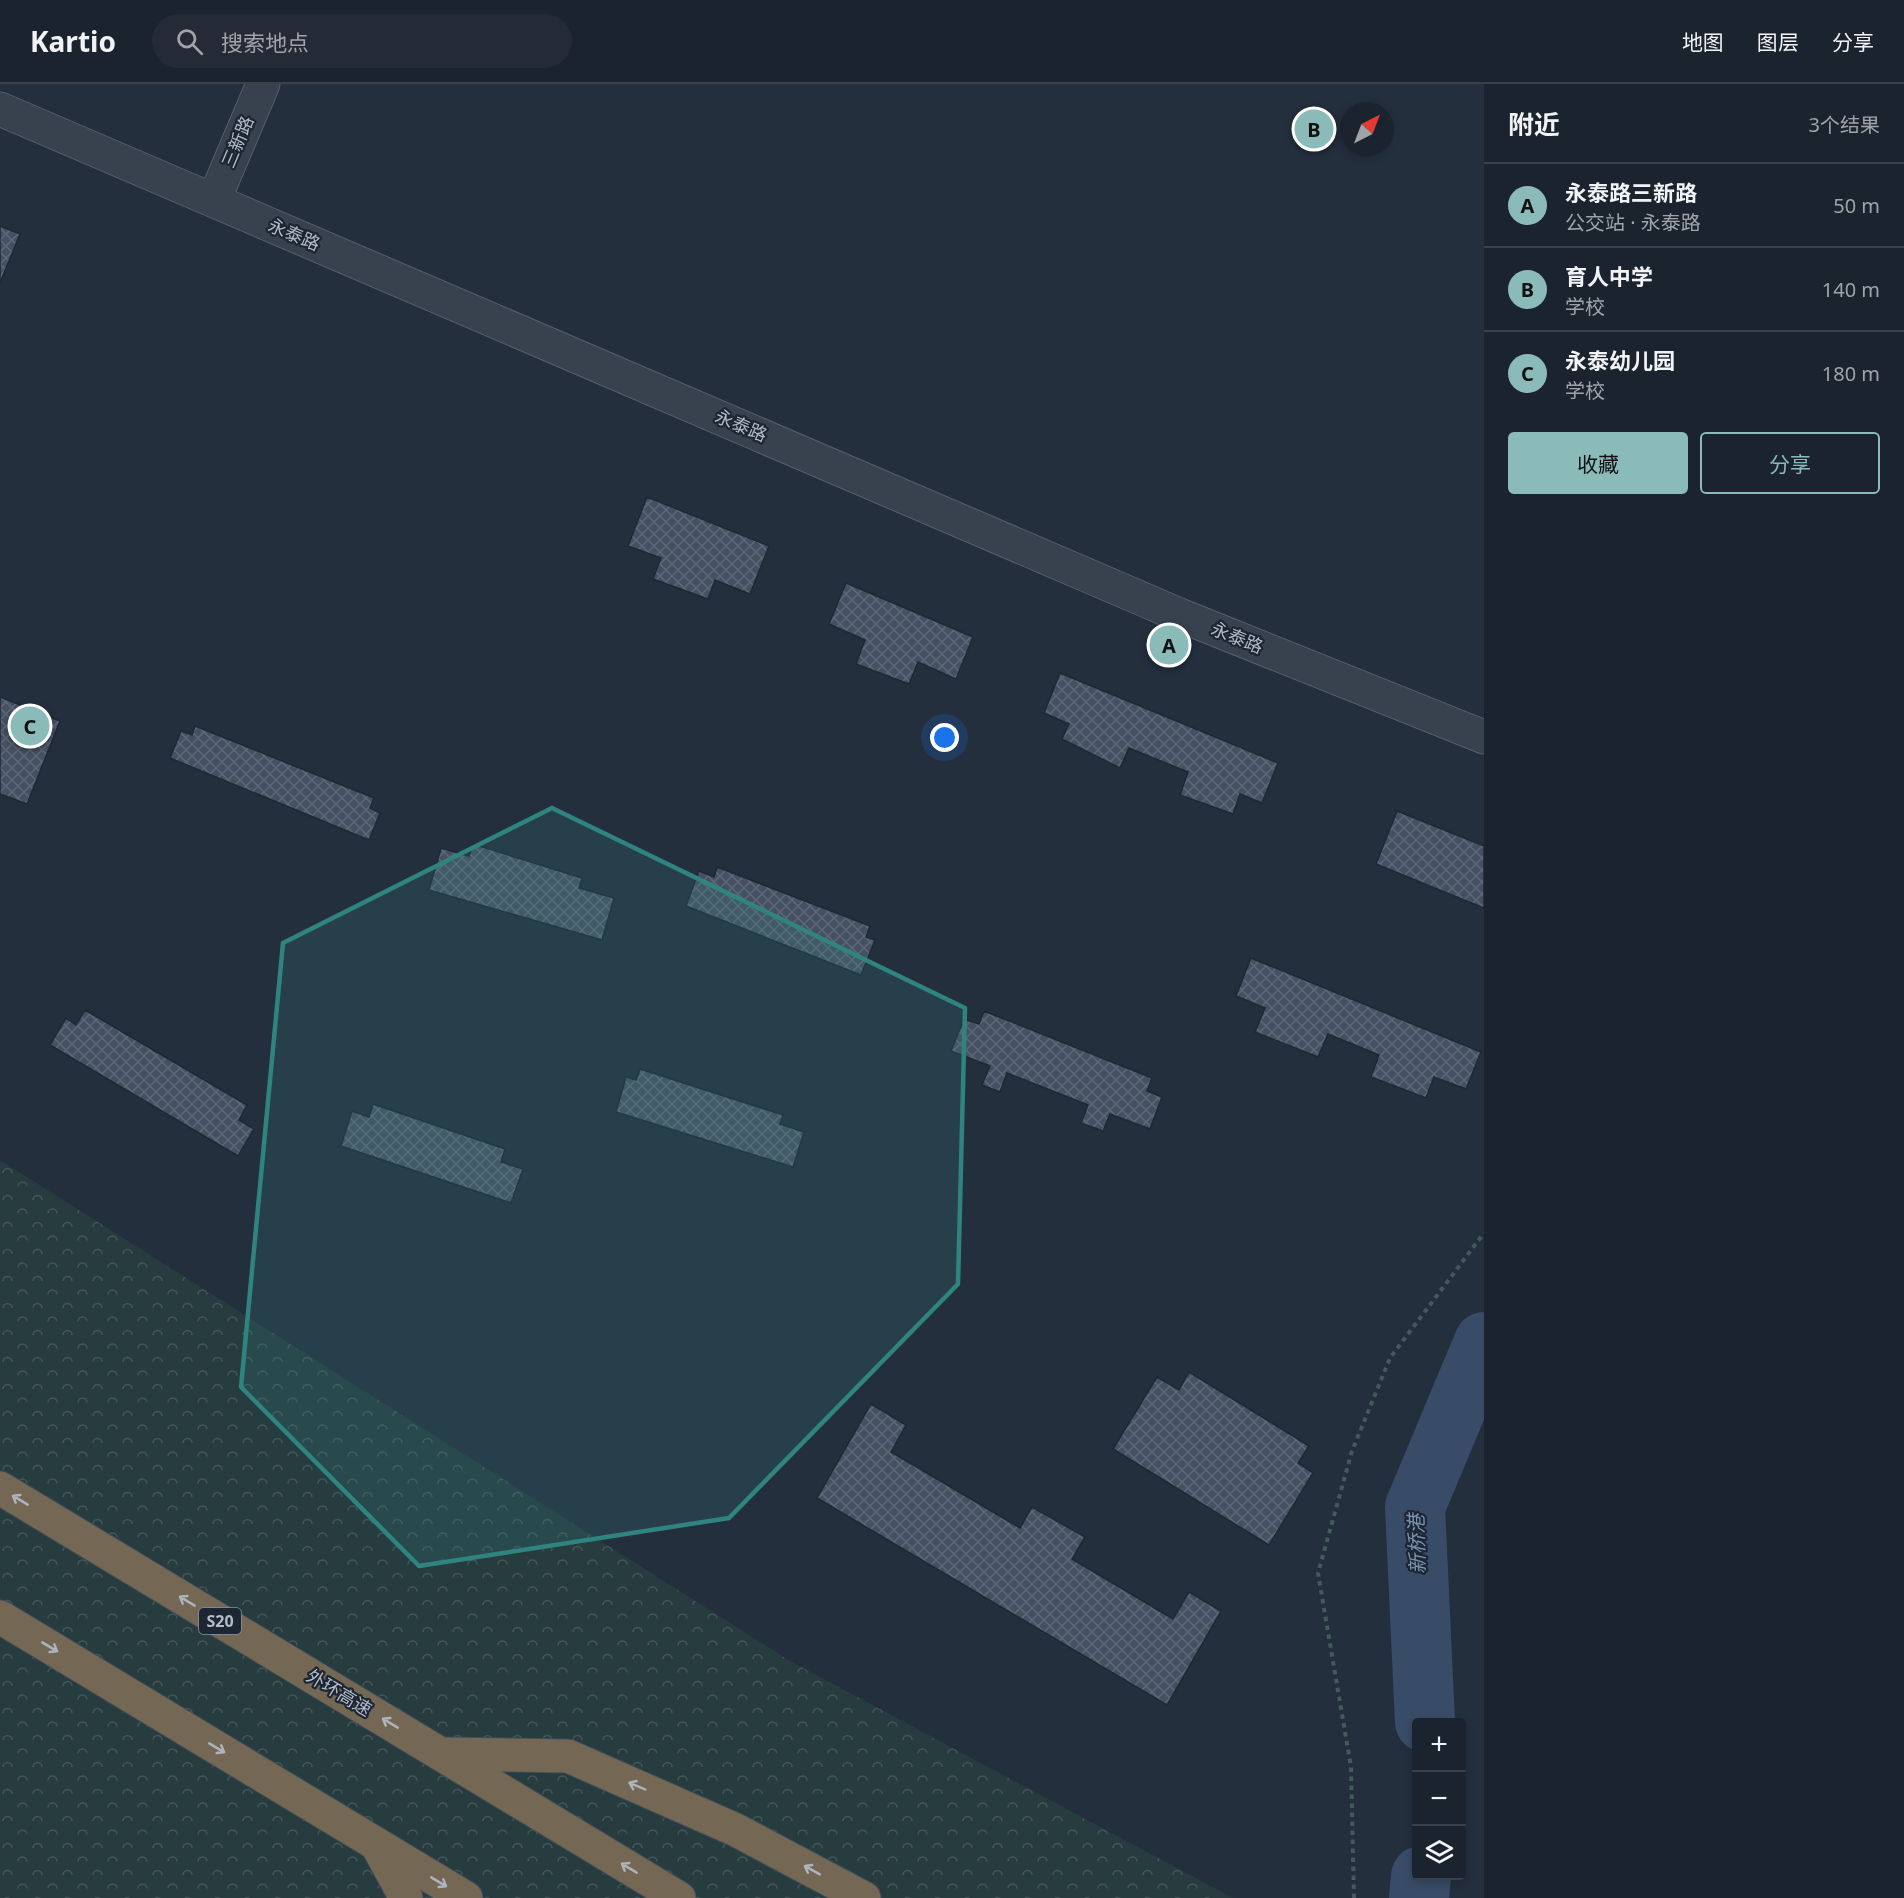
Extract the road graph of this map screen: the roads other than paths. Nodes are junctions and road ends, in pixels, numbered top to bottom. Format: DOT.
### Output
graph roads {
  1 [pos="262,84"];
  2 [pos="0,109"];
  3 [pos="214,200"];
  4 [pos="1484,737"];
  5 [pos="0,1488"];
  6 [pos="0,1617"];
  7 [pos="440,1754"];
  8 [pos="376,1844"];
  9 [pos="406,1898"];
  10 [pos="465,1898"];
  11 [pos="679,1898"];
  12 [pos="864,1898"];
  1 -- 3 [label="street, 三新路"];
  2 -- 3 [label="street, 永泰路"];
  3 -- 4 [label="street, 永泰路"];
  7 -- 5 [label="highway, 外环高速 / S20, one-way"];
  6 -- 8 [label="highway, one-way"];
  11 -- 7 [label="highway, 外环高速 / S20, one-way"];
  12 -- 7 [label="highway, one-way"];
  8 -- 9 [label="highway"];
  8 -- 10 [label="highway, one-way"];
}
